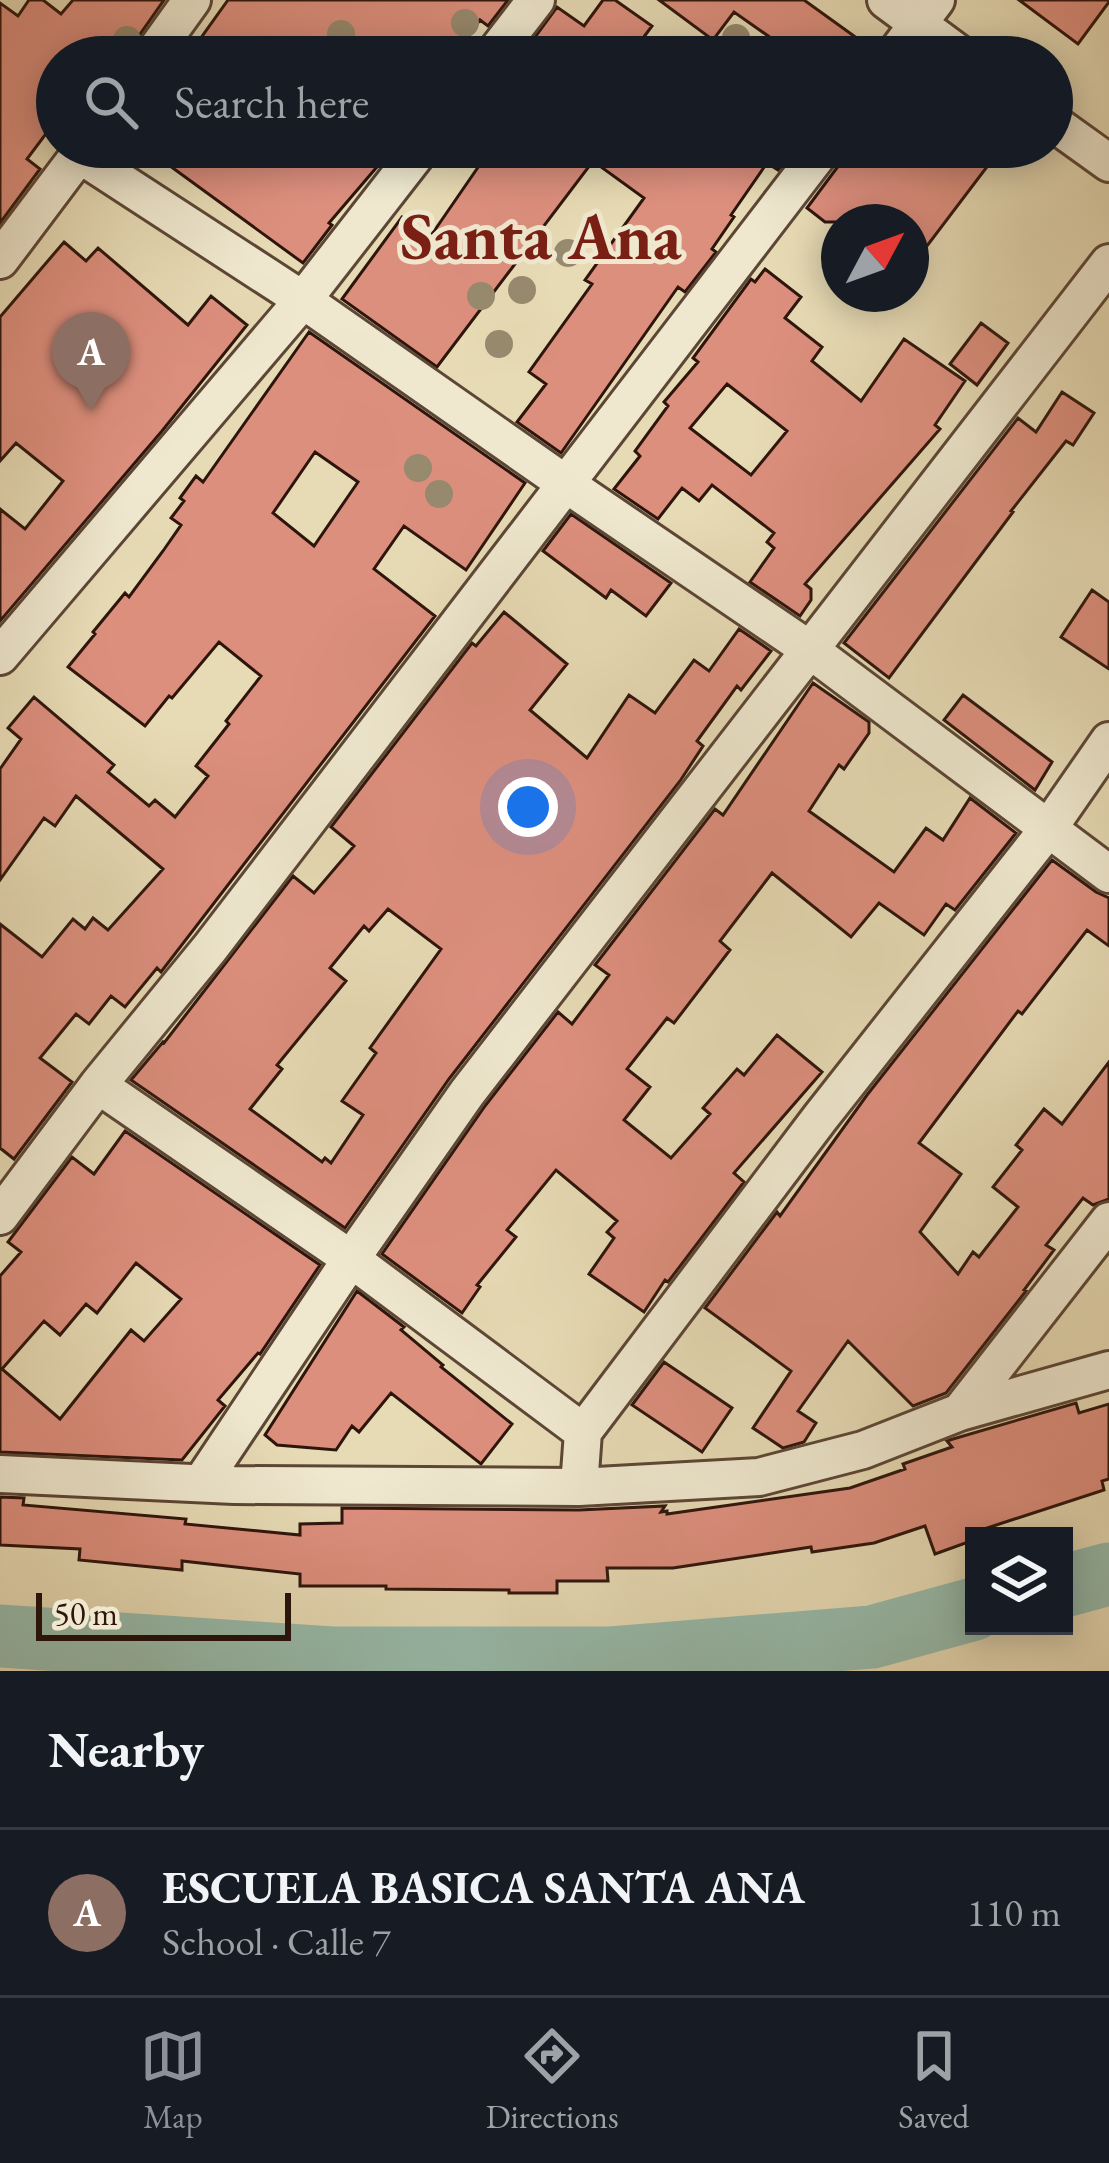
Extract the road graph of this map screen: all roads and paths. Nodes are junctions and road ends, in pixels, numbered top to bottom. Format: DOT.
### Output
graph roads {
  1 [pos="192,0"];
  2 [pos="536,0"];
  3 [pos="886,0"];
  4 [pos="927,12"];
  5 [pos="166,36"];
  6 [pos="508,36"];
  7 [pos="909,36"];
  8 [pos="946,36"];
  9 [pos="1073,137"];
  10 [pos="1109,164"];
  11 [pos="69,168"];
  12 [pos="107,168"];
  13 [pos="406,168"];
  14 [pos="808,168"];
  15 [pos="0,260"];
  16 [pos="1109,263"];
  17 [pos="303,300"];
  18 [pos="566,484"];
  19 [pos="810,650"];
  20 [pos="0,656"];
  21 [pos="1109,741"];
  22 [pos="1048,830"];
  23 [pos="1109,874"];
  24 [pos="98,1085"];
  25 [pos="0,1216"];
  26 [pos="1109,1221"];
  27 [pos="351,1259"];
  28 [pos="1109,1370"];
  29 [pos="960,1412"];
  30 [pos="583,1432"];
  31 [pos="0,1474"];
  32 [pos="202,1482"];
  33 [pos="579,1487"];
  1 -- 5 [label="street"];
  2 -- 6 [label="street"];
  3 -- 4 [label="street"];
  4 -- 7 [label="street"];
  4 -- 8 [label="street"];
  9 -- 10 [label="street"];
  11 -- 15 [label="street"];
  12 -- 17 [label="street"];
  13 -- 17 [label="street"];
  14 -- 18 [label="street"];
  16 -- 19 [label="street"];
  17 -- 18 [label="street"];
  17 -- 20 [label="street"];
  18 -- 19 [label="street"];
  18 -- 24 [label="street"];
  19 -- 22 [label="street"];
  19 -- 27 [label="street"];
  21 -- 22 [label="street"];
  22 -- 23 [label="street"];
  22 -- 30 [label="street"];
  24 -- 25 [label="street"];
  24 -- 27 [label="street"];
  26 -- 29 [label="street"];
  27 -- 30 [label="street"];
  27 -- 32 [label="street"];
  28 -- 29 [label="street"];
  29 -- 33 [label="street"];
  30 -- 33 [label="street"];
  31 -- 32 [label="street"];
  32 -- 33 [label="street"];
}
